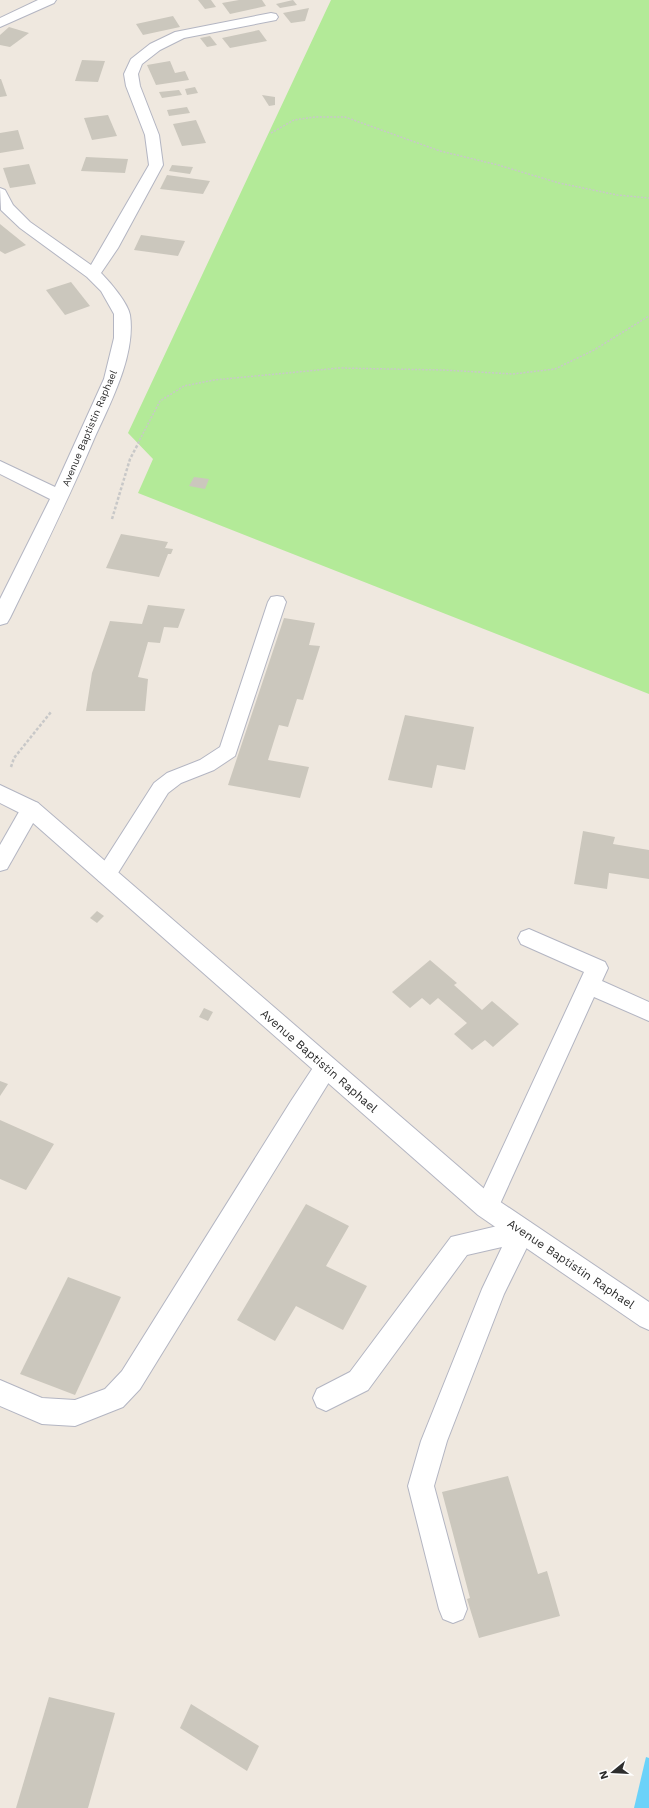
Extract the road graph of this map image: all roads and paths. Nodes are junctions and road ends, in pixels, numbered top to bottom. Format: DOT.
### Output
graph roads {
  1 [pos="49,0"];
  2 [pos="271,17"];
  3 [pos="0,23"];
  4 [pos="271,133"];
  5 [pos="0,193"];
  6 [pos="649,198"];
  7 [pos="93,274"];
  8 [pos="649,316"];
  9 [pos="0,467"];
  10 [pos="60,497"];
  11 [pos="112,519"];
  12 [pos="277,602"];
  13 [pos="0,618"];
  14 [pos="51,712"];
  15 [pos="0,793"];
  16 [pos="31,809"];
  17 [pos="0,862"];
  18 [pos="106,875"];
  19 [pos="530,938"];
  20 [pos="589,985"];
  21 [pos="649,1012"];
  22 [pos="326,1067"];
  23 [pos="487,1207"];
  24 [pos="523,1232"];
  25 [pos="649,1317"];
  26 [pos="0,1393"];
  27 [pos="326,1398"];
  28 [pos="453,1609"];
  1 -- 3 [label="street"];
  2 -- 7 [label="street"];
  4 -- 6 [label="path"];
  5 -- 7 [label="street, Avenue Baptistin Raphael"];
  7 -- 10 [label="street, Avenue Baptistin Raphael"];
  8 -- 11 [label="path"];
  9 -- 10 [label="street, Avenue Baptistin Raphael"];
  10 -- 13 [label="street, Avenue Baptistin Raphael"];
  12 -- 18 [label="lane"];
  14 -- 15 [label="path"];
  15 -- 16 [label="street, Avenue Baptistin Raphael"];
  16 -- 17 [label="lane"];
  16 -- 18 [label="street, Avenue Baptistin Raphael"];
  18 -- 22 [label="street, Avenue Baptistin Raphael"];
  19 -- 20 [label="lane"];
  20 -- 21 [label="lane"];
  20 -- 23 [label="lane"];
  22 -- 23 [label="street, Avenue Baptistin Raphael"];
  22 -- 26 [label="lane"];
  23 -- 24 [label="street, Avenue Baptistin Raphael"];
  24 -- 25 [label="street, Avenue Baptistin Raphael"];
  24 -- 27 [label="lane"];
  24 -- 28 [label="lane"];
}
